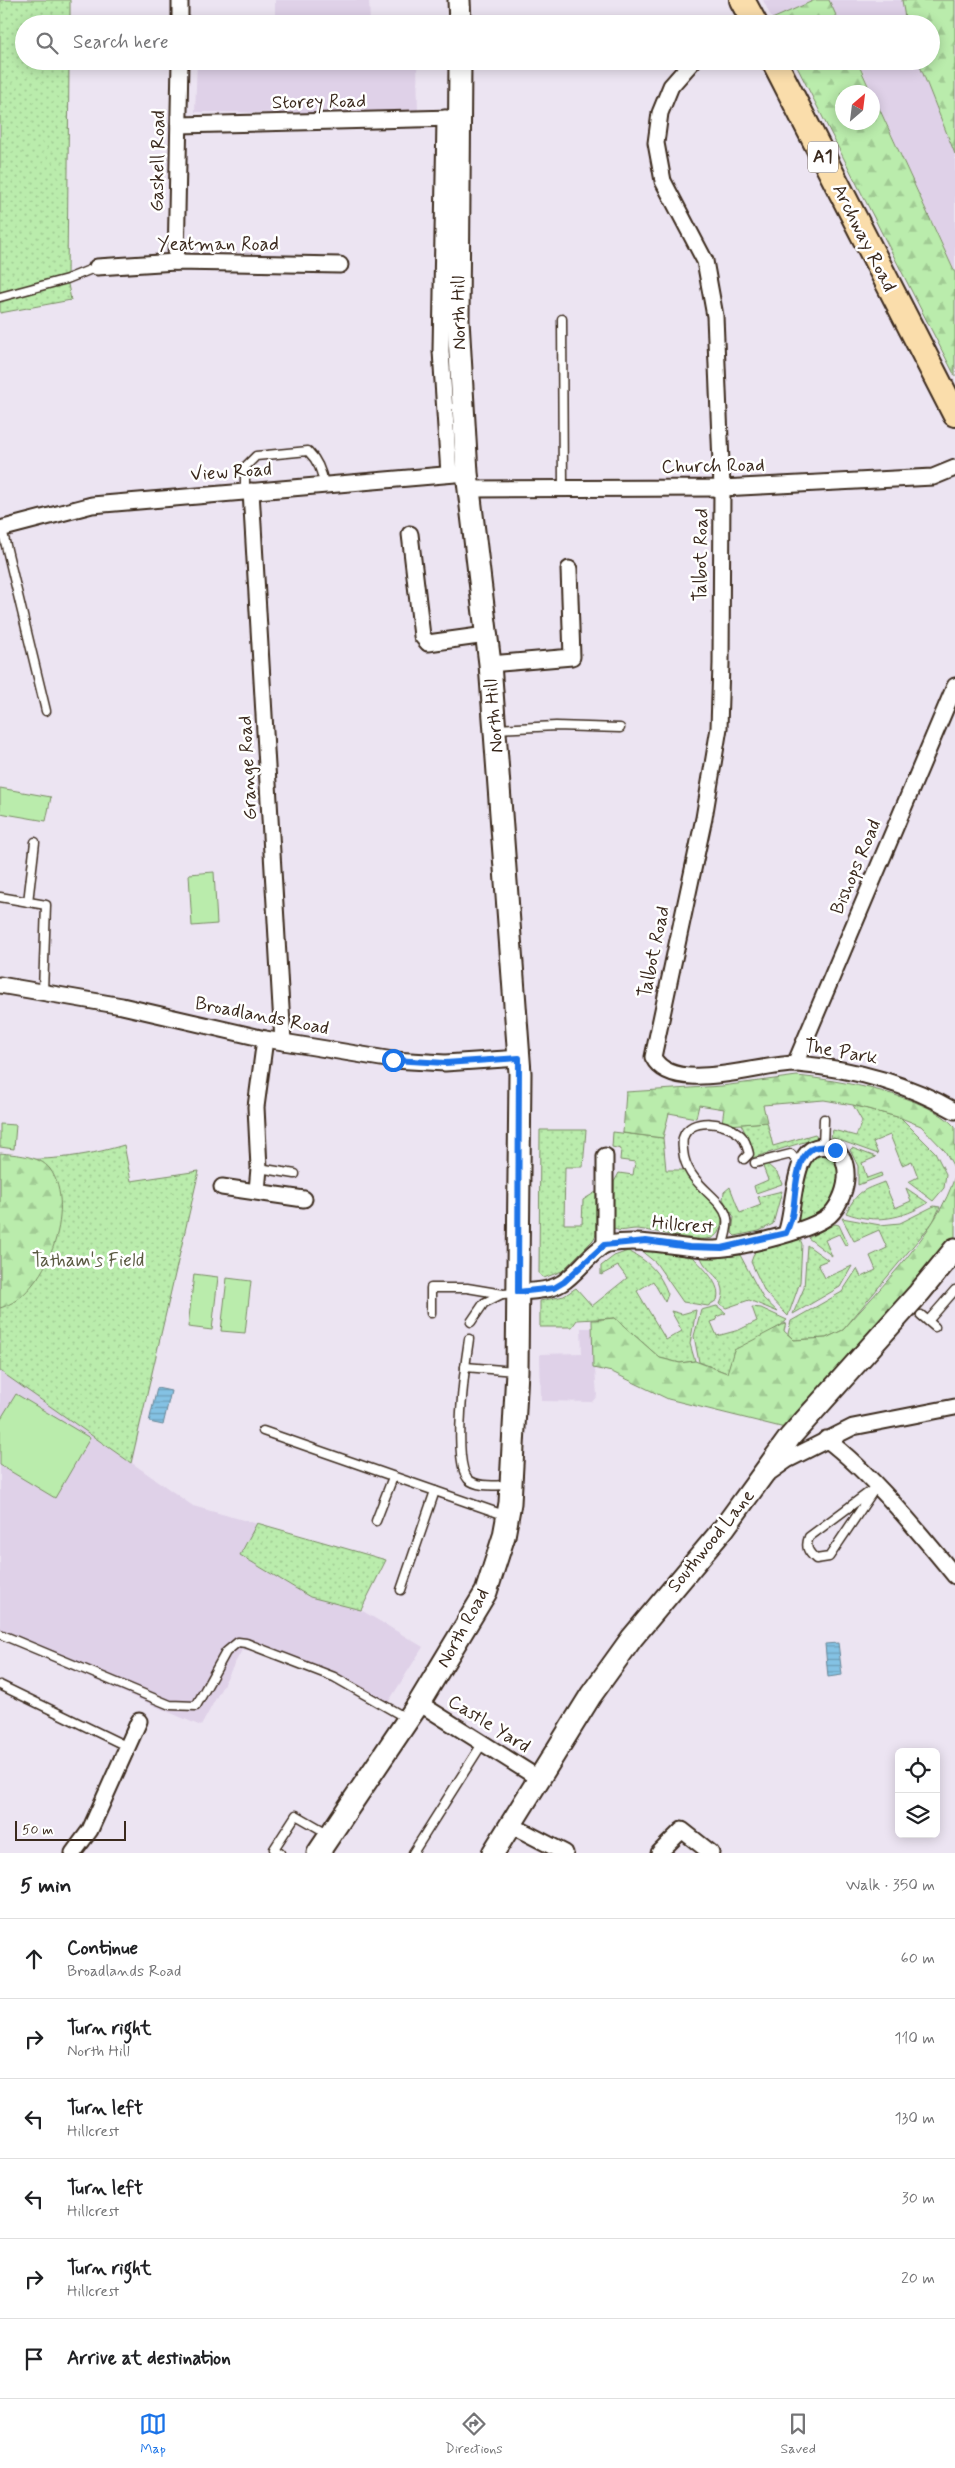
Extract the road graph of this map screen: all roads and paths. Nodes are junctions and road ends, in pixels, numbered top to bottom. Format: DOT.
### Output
graph roads {
  1 [pos="180,0"];
  2 [pos="459,0"];
  3 [pos="742,0"];
  4 [pos="180,15"];
  5 [pos="460,15"];
  6 [pos="750,15"];
  7 [pos="180,70"];
  8 [pos="459,70"];
  9 [pos="685,70"];
  10 [pos="779,70"];
  11 [pos="452,118"];
  12 [pos="180,125"];
  13 [pos="176,262"];
  14 [pos="340,265"];
  15 [pos="97,267"];
  16 [pos="0,297"];
  17 [pos="562,319"];
  18 [pos="955,414"];
  19 [pos="955,468"];
  20 [pos="462,479"];
  21 [pos="324,485"];
  22 [pos="722,488"];
  23 [pos="563,489"];
  24 [pos="248,491"];
  25 [pos="1,529"];
  26 [pos="410,534"];
  27 [pos="569,569"];
  28 [pos="486,635"];
  29 [pos="490,664"];
  30 [pos="955,686"];
  31 [pos="951,707"];
  32 [pos="46,711"];
  33 [pos="620,728"];
  34 [pos="495,729"];
  35 [pos="35,842"];
  36 [pos="0,897"];
  37 [pos="28,902"];
  38 [pos="0,985"];
  39 [pos="43,992"];
  40 [pos="265,1039"];
  41 [pos="283,1042"];
  42 [pos="519,1058"];
  43 [pos="796,1064"];
  44 [pos="657,1065"];
  45 [pos="955,1111"];
  46 [pos="824,1119"];
  47 [pos="824,1147"];
  48 [pos="605,1156"];
  49 [pos="744,1159"];
  50 [pos="755,1164"];
  51 [pos="799,1164"];
  52 [pos="260,1168"];
  53 [pos="295,1174"];
  54 [pos="222,1187"];
  55 [pos="257,1191"];
  56 [pos="304,1198"];
  57 [pos="786,1233"];
  58 [pos="604,1245"];
  59 [pos="722,1248"];
  60 [pos="955,1249"];
  61 [pos="955,1290"];
  62 [pos="511,1293"];
  63 [pos="431,1313"];
  64 [pos="921,1315"];
  65 [pos="928,1321"];
  66 [pos="471,1322"];
  67 [pos="935,1327"];
  68 [pos="468,1339"];
  69 [pos="465,1367"];
  70 [pos="516,1371"];
  71 [pos="955,1407"];
  72 [pos="263,1431"];
  73 [pos="826,1439"];
  74 [pos="393,1477"];
  75 [pos="758,1482"];
  76 [pos="509,1485"];
  77 [pos="876,1487"];
  78 [pos="435,1491"];
  79 [pos="507,1516"];
  80 [pos="376,1521"];
  81 [pos="955,1576"];
  82 [pos="401,1590"];
  83 [pos="0,1634"];
  84 [pos="0,1685"];
  85 [pos="414,1711"];
  86 [pos="139,1721"];
  87 [pos="482,1744"];
  88 [pos="128,1747"];
  89 [pos="538,1778"];
  90 [pos="511,1825"];
  91 [pos="330,1835"];
  92 [pos="73,1853"];
  93 [pos="280,1853"];
  94 [pos="318,1853"];
  95 [pos="413,1853"];
  96 [pos="493,1853"];
  97 [pos="565,1853"];
  98 [pos="659,1853"];
  99 [pos="711,1853"];
  1 -- 4 [label="street"];
  2 -- 5 [label="main road"];
  3 -- 6 [label="highway"];
  7 -- 12 [label="street, Gaskell Road"];
  8 -- 11 [label="main road, North Hill"];
  9 -- 22 [label="street, Talbot Road"];
  10 -- 18 [label="highway, Archway Road / A1"];
  11 -- 12 [label="street, Storey Road"];
  11 -- 20 [label="main road, North Hill"];
  12 -- 13 [label="street, Gaskell Road"];
  13 -- 14 [label="street, Yeatman Road"];
  13 -- 15 [label="street, Yeatman Road"];
  15 -- 16 [label="lane"];
  17 -- 23 [label="lane"];
  19 -- 22 [label="street, Church Road"];
  20 -- 21 [label="street, View Road"];
  20 -- 23 [label="street, Church Road"];
  20 -- 28 [label="main road, North Hill"];
  21 -- 24 [label="street, View Road"];
  21 -- 24 [label="lane"];
  22 -- 23 [label="street, Church Road"];
  22 -- 44 [label="street, Talbot Road"];
  24 -- 25 [label="street, View Road"];
  24 -- 41 [label="street, Grange Road"];
  25 -- 32 [label="lane"];
  26 -- 28 [label="street"];
  27 -- 29 [label="street"];
  28 -- 29 [label="main road, North Hill"];
  29 -- 34 [label="main road, North Hill"];
  30 -- 31 [label="street, Bishops Road"];
  31 -- 43 [label="street, Bishops Road"];
  33 -- 34 [label="lane"];
  34 -- 42 [label="main road, North Hill"];
  35 -- 37 [label="lane"];
  36 -- 37 [label="lane"];
  37 -- 39 [label="lane"];
  38 -- 39 [label="street, Broadlands Road"];
  39 -- 40 [label="street, Broadlands Road"];
  40 -- 41 [label="street, Broadlands Road"];
  40 -- 52 [label="street"];
  41 -- 42 [label="street, Broadlands Road"];
  42 -- 62 [label="main road, North Hill"];
  43 -- 44 [label="street, The Park"];
  43 -- 45 [label="street, The Park"];
  46 -- 47 [label="lane"];
  47 -- 51 [label="street"];
  47 -- 57 [label="street, Hillcrest"];
  48 -- 58 [label="street"];
  49 -- 59 [label="lane"];
  50 -- 51 [label="lane"];
  51 -- 57 [label="street"];
  52 -- 53 [label="lane"];
  52 -- 55 [label="street"];
  54 -- 55 [label="street"];
  55 -- 56 [label="street"];
  57 -- 59 [label="street, Hillcrest"];
  58 -- 59 [label="street, Hillcrest"];
  58 -- 62 [label="street"];
  60 -- 75 [label="main road, Southwood Lane"];
  61 -- 65 [label="lane"];
  62 -- 63 [label="lane"];
  62 -- 66 [label="lane"];
  62 -- 70 [label="main road, North Hill"];
  64 -- 65 [label="lane"];
  65 -- 67 [label="lane"];
  68 -- 69 [label="lane"];
  69 -- 70 [label="lane"];
  69 -- 76 [label="lane"];
  70 -- 76 [label="main road, North Road"];
  71 -- 73 [label="street"];
  72 -- 74 [label="lane"];
  73 -- 75 [label="street"];
  73 -- 77 [label="street"];
  74 -- 78 [label="lane"];
  74 -- 80 [label="lane"];
  75 -- 89 [label="main road, Southwood Lane"];
  76 -- 79 [label="main road, North Road"];
  77 -- 77 [label="lane"];
  77 -- 81 [label="street"];
  78 -- 79 [label="lane"];
  78 -- 82 [label="lane"];
  79 -- 85 [label="main road, North Road"];
  83 -- 85 [label="lane"];
  84 -- 88 [label="lane"];
  85 -- 87 [label="street, Castle Yard"];
  85 -- 91 [label="main road, North Road"];
  86 -- 88 [label="street"];
  87 -- 89 [label="street, Castle Yard"];
  87 -- 95 [label="lane"];
  88 -- 92 [label="street"];
  89 -- 90 [label="main road, Southwood Lane"];
  90 -- 96 [label="main road, Southwood Lane"];
  90 -- 97 [label="street"];
  91 -- 93 [label="lane"];
  91 -- 94 [label="main road, North Road"];
  98 -- 99 [label="street"];
}
